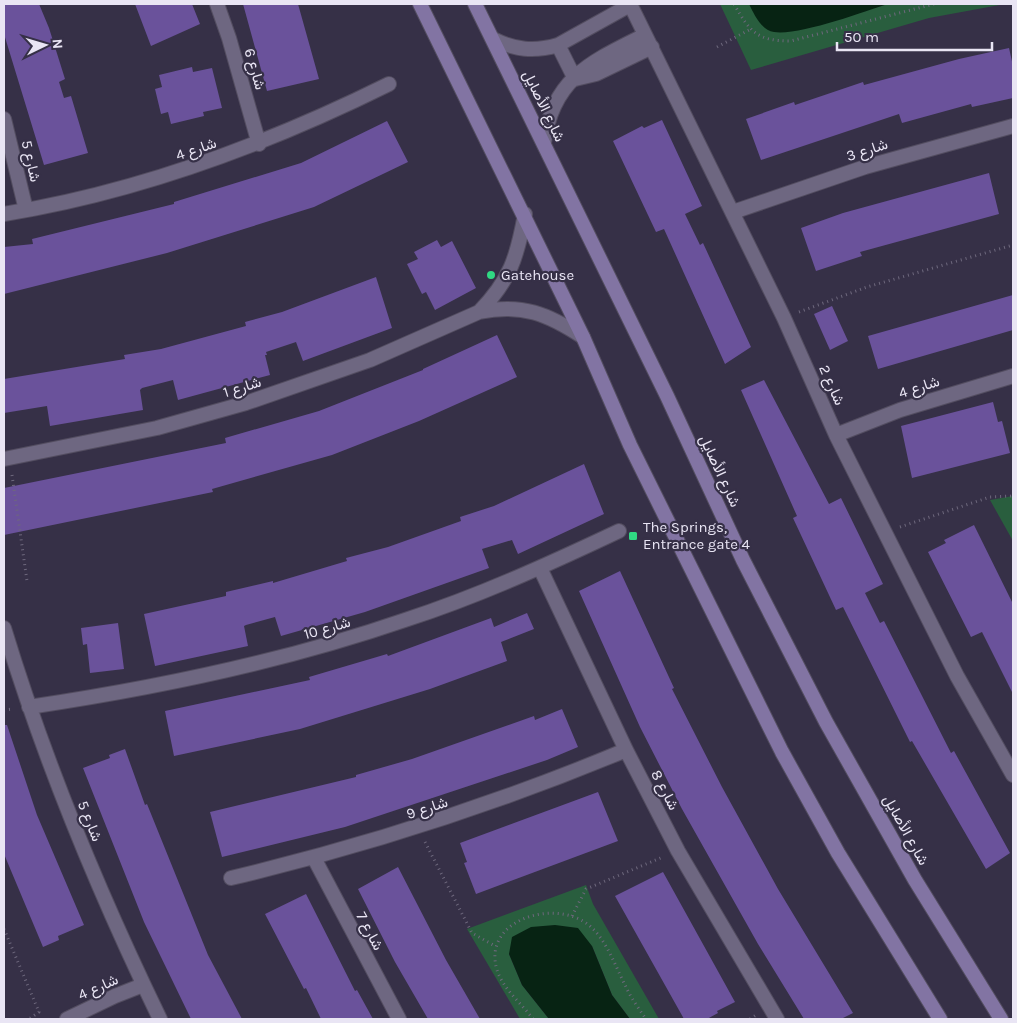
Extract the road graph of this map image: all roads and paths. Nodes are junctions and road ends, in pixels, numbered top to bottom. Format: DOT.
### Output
graph roads {
  1 [pos="217,4"];
  2 [pos="420,4"];
  3 [pos="475,4"];
  4 [pos="630,4"];
  5 [pos="734,4"];
  6 [pos="934,4"];
  7 [pos="749,30"];
  8 [pos="492,39"];
  9 [pos="649,41"];
  10 [pos="558,45"];
  11 [pos="717,47"];
  12 [pos="575,79"];
  13 [pos="389,84"];
  14 [pos="4,119"];
  15 [pos="1013,126"];
  16 [pos="544,143"];
  17 [pos="259,144"];
  18 [pos="26,210"];
  19 [pos="733,212"];
  20 [pos="4,214"];
  21 [pos="525,214"];
  22 [pos="1013,245"];
  23 [pos="479,312"];
  24 [pos="784,318"];
  25 [pos="583,337"];
  26 [pos="1013,376"];
  27 [pos="836,435"];
  28 [pos="7,459"];
  29 [pos="1013,496"];
  30 [pos="619,532"];
  31 [pos="886,532"];
  32 [pos="540,568"];
  33 [pos="27,581"];
  34 [pos="4,628"];
  35 [pos="29,707"];
  36 [pos="626,750"];
  37 [pos="1013,775"];
  38 [pos="417,828"];
  39 [pos="678,851"];
  40 [pos="314,858"];
  41 [pos="231,878"];
  42 [pos="572,916"];
  43 [pos="4,929"];
  44 [pos="496,946"];
  45 [pos="144,985"];
  46 [pos="29,1019"];
  47 [pos="67,1019"];
  48 [pos="160,1019"];
  49 [pos="399,1019"];
  50 [pos="534,1019"];
  51 [pos="646,1019"];
  52 [pos="777,1019"];
  53 [pos="940,1019"];
  54 [pos="1001,1019"];
  1 -- 17 [label="street, شارع 6"];
  2 -- 21 [label="main road"];
  3 -- 8 [label="main road, شارع الأصايل"];
  4 -- 9 [label="street, شارع 2"];
  4 -- 10 [label="street"];
  5 -- 7 [label="path"];
  6 -- 7 [label="path"];
  7 -- 11 [label="path"];
  8 -- 10 [label="street"];
  8 -- 16 [label="main road, شارع الأصايل"];
  9 -- 12 [label="street"];
  9 -- 19 [label="street, شارع 2"];
  10 -- 12 [label="street"];
  12 -- 16 [label="street"];
  13 -- 17 [label="street, شارع 4"];
  14 -- 18 [label="street, شارع 5"];
  15 -- 19 [label="street, شارع 3"];
  16 -- 54 [label="main road, شارع الأصايل"];
  17 -- 18 [label="street, شارع 4"];
  18 -- 20 [label="street, شارع 4"];
  19 -- 24 [label="street, شارع 2"];
  21 -- 23 [label="street, شارع 1"];
  21 -- 25 [label="main road"];
  22 -- 24 [label="path"];
  23 -- 25 [label="street, شارع 1"];
  23 -- 28 [label="street, شارع 1"];
  24 -- 27 [label="street, شارع 2"];
  25 -- 53 [label="main road"];
  26 -- 27 [label="street, شارع 4"];
  27 -- 31 [label="street, شارع 2"];
  28 -- 33 [label="path"];
  29 -- 31 [label="path"];
  30 -- 32 [label="street, شارع 10"];
  31 -- 37 [label="street, شارع 2"];
  32 -- 35 [label="street, شارع 10"];
  32 -- 36 [label="street, شارع 8"];
  34 -- 35 [label="street, شارع 5"];
  35 -- 45 [label="street, شارع 5"];
  36 -- 38 [label="street, شارع 9"];
  36 -- 39 [label="street, شارع 8"];
  38 -- 40 [label="street, شارع 9"];
  38 -- 44 [label="path"];
  39 -- 42 [label="path"];
  39 -- 52 [label="street, شارع 8"];
  40 -- 41 [label="street, شارع 9"];
  40 -- 49 [label="street, شارع 7"];
  42 -- 44 [label="path"];
  42 -- 51 [label="path"];
  43 -- 46 [label="path"];
  44 -- 50 [label="path"];
  45 -- 47 [label="street, شارع 4"];
  45 -- 48 [label="street, شارع 5"];
}
